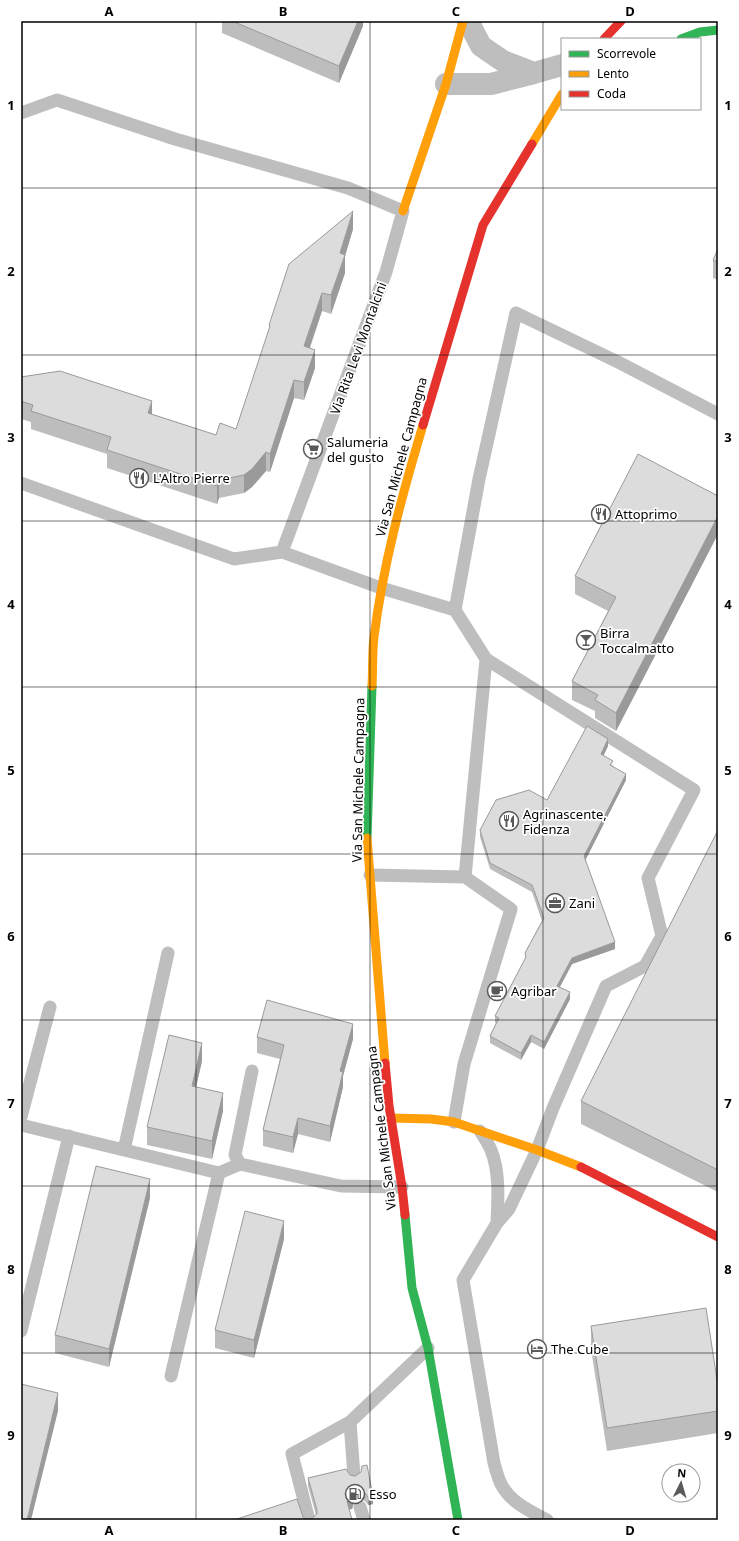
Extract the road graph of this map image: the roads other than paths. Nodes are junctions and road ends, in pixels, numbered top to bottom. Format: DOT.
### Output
graph roads {
  1 [pos="463,21"];
  2 [pos="468,21"];
  3 [pos="621,21"];
  4 [pos="718,30"];
  5 [pos="605,38"];
  6 [pos="684,38"];
  7 [pos="561,65"];
  8 [pos="534,73"];
  9 [pos="446,84"];
  10 [pos="561,96"];
  11 [pos="21,113"];
  12 [pos="559,117"];
  13 [pos="536,134"];
  14 [pos="403,211"];
  15 [pos="718,414"];
  16 [pos="21,483"];
  17 [pos="282,552"];
  18 [pos="381,588"];
  19 [pos="455,610"];
  20 [pos="486,659"];
  21 [pos="370,875"];
  22 [pos="465,877"];
  23 [pos="168,953"];
  24 [pos="50,1007"];
  25 [pos="252,1071"];
  26 [pos="21,1117"];
  27 [pos="390,1118"];
  28 [pos="454,1122"];
  29 [pos="21,1125"];
  30 [pos="480,1130"];
  31 [pos="69,1136"];
  32 [pos="124,1150"];
  33 [pos="537,1150"];
  34 [pos="240,1164"];
  35 [pos="219,1173"];
  36 [pos="402,1187"];
  37 [pos="497,1223"];
  38 [pos="718,1237"];
  39 [pos="21,1331"];
  40 [pos="428,1348"];
  41 [pos="171,1376"];
  42 [pos="350,1422"];
  43 [pos="354,1476"];
  44 [pos="360,1507"];
  45 [pos="309,1520"];
  46 [pos="364,1520"];
  47 [pos="458,1520"];
  48 [pos="547,1520"];
  1 -- 9 [label="main road"];
  2 -- 8 [label="street"];
  3 -- 5 [label="main road"];
  4 -- 6 [label="main road"];
  7 -- 8 [label="street"];
  8 -- 9 [label="street"];
  9 -- 14 [label="main road"];
  10 -- 13 [label="main road, Via San Michele Campagna"];
  11 -- 14 [label="lane"];
  12 -- 13 [label="main road, Via San Michele Campagna"];
  13 -- 18 [label="main road, Via San Michele Campagna"];
  14 -- 17 [label="lane, Via Rita Levi Montalcini"];
  15 -- 19 [label="lane"];
  16 -- 17 [label="lane"];
  17 -- 18 [label="lane"];
  18 -- 19 [label="lane"];
  18 -- 21 [label="main road, Via San Michele Campagna"];
  19 -- 20 [label="lane"];
  20 -- 22 [label="lane"];
  20 -- 33 [label="lane"];
  21 -- 22 [label="lane"];
  21 -- 27 [label="main road, Via San Michele Campagna"];
  22 -- 28 [label="lane"];
  23 -- 32 [label="lane"];
  24 -- 26 [label="lane"];
  25 -- 34 [label="lane"];
  27 -- 28 [label="main road"];
  27 -- 36 [label="main road, Via San Michele Campagna"];
  28 -- 30 [label="main road"];
  29 -- 31 [label="lane"];
  30 -- 33 [label="main road"];
  30 -- 37 [label="lane"];
  31 -- 32 [label="lane"];
  31 -- 39 [label="lane"];
  32 -- 35 [label="lane"];
  33 -- 37 [label="lane"];
  33 -- 38 [label="main road"];
  34 -- 35 [label="lane"];
  34 -- 36 [label="lane"];
  35 -- 41 [label="lane"];
  36 -- 40 [label="main road, Via San Michele Campagna"];
  37 -- 48 [label="lane"];
  40 -- 42 [label="lane"];
  40 -- 47 [label="main road, Via San Michele Campagna"];
  42 -- 43 [label="lane"];
  42 -- 45 [label="lane"];
  44 -- 46 [label="lane"];
}
